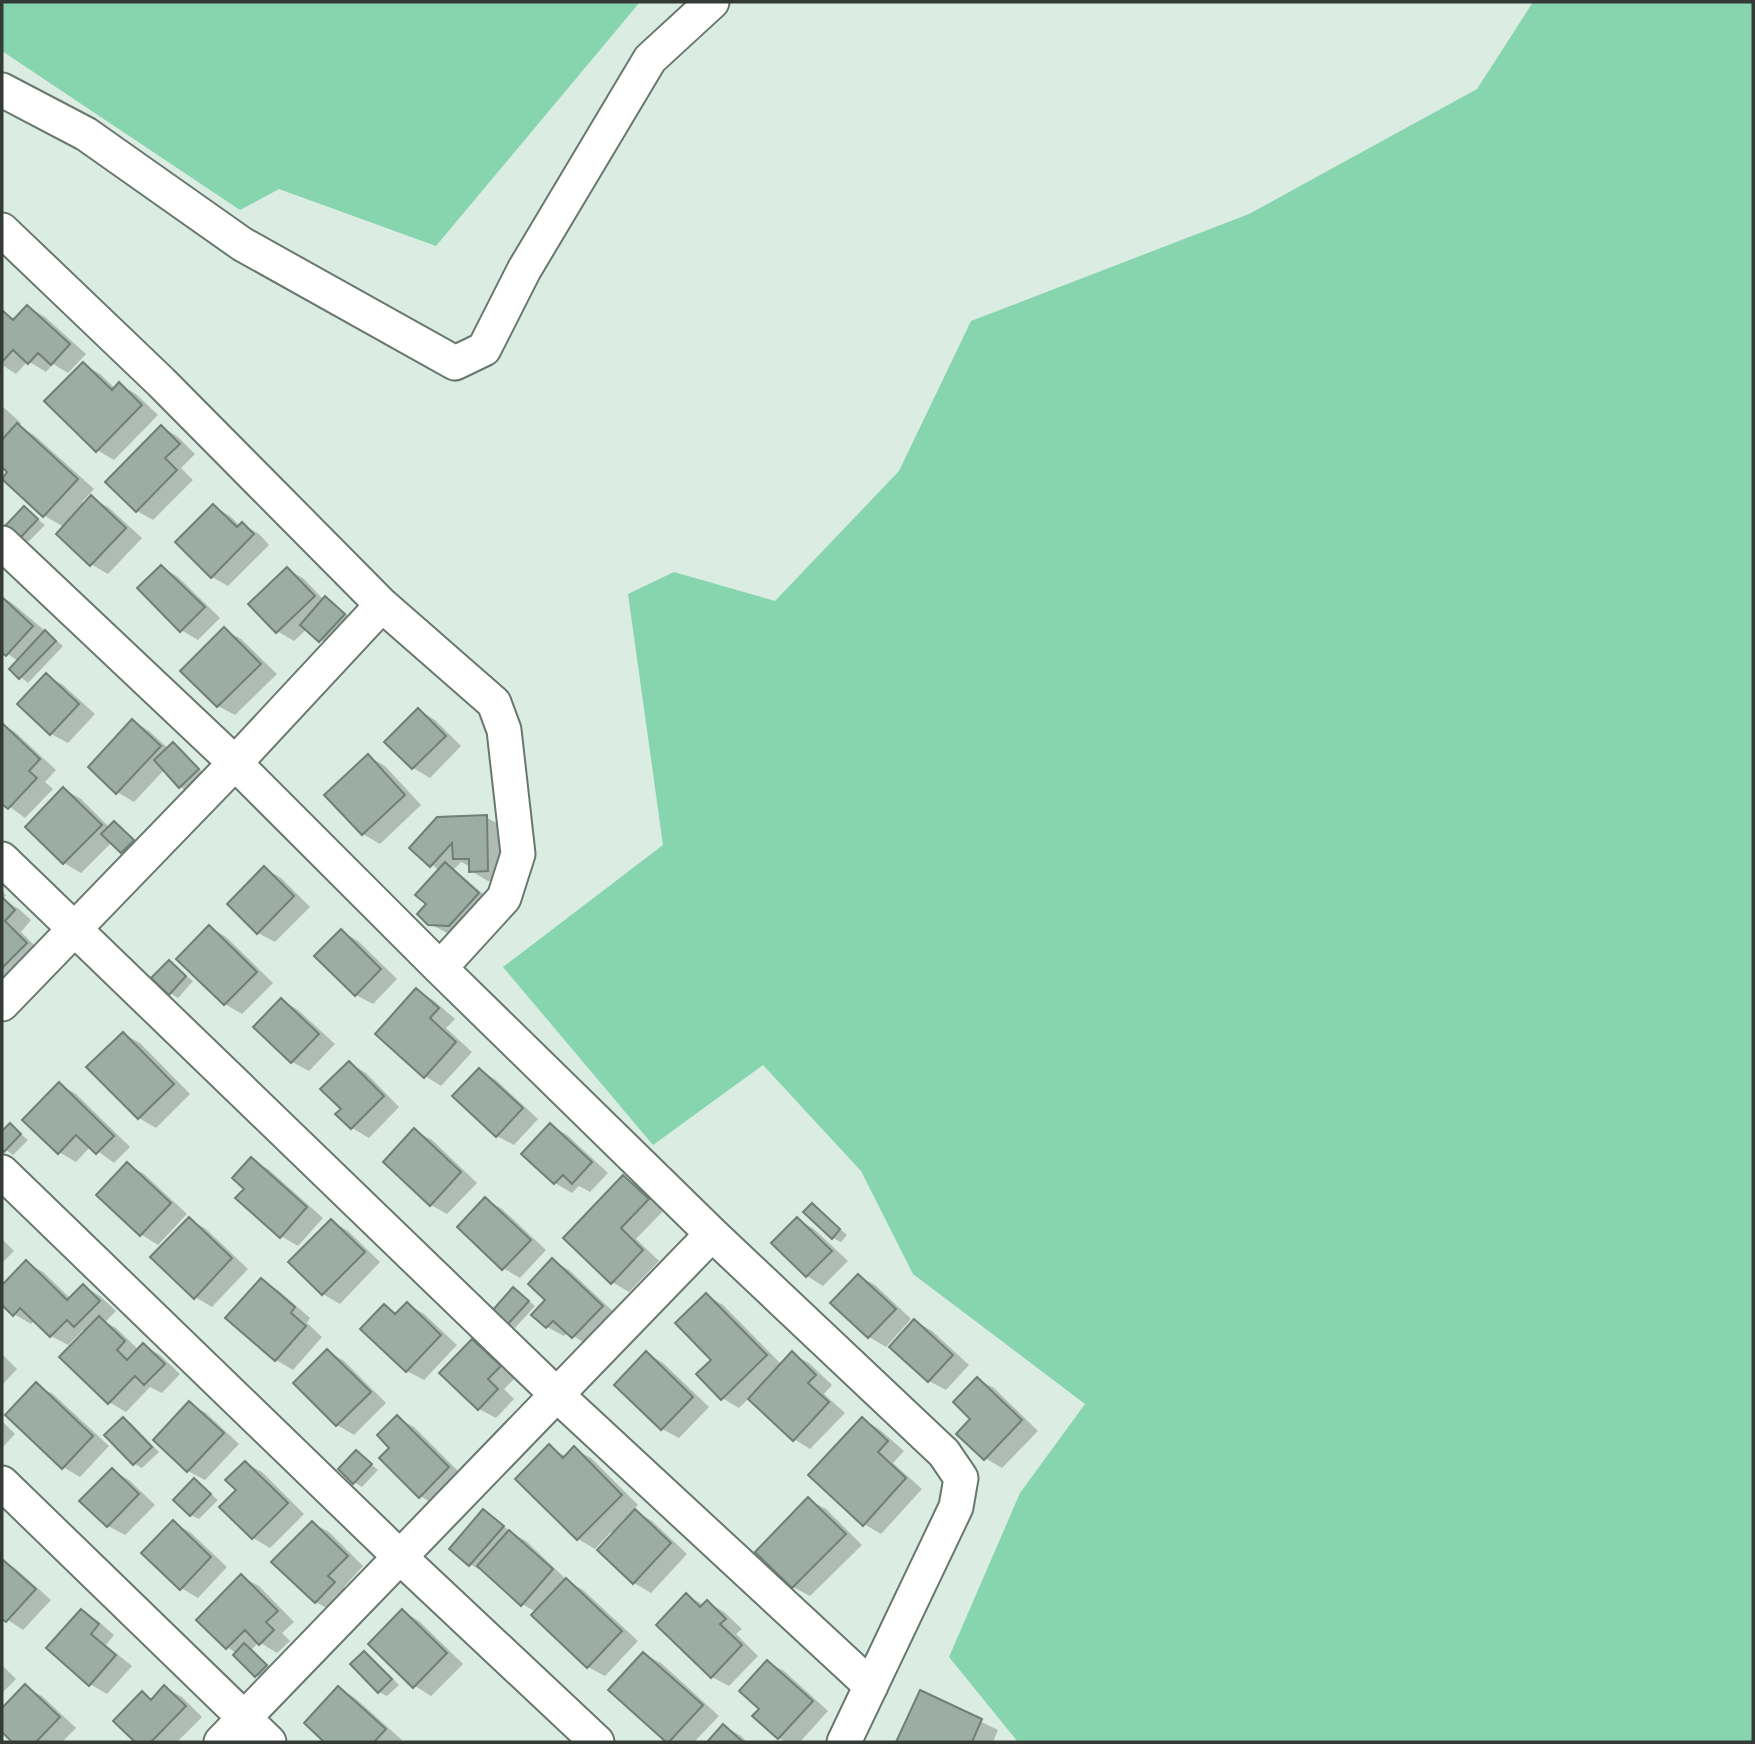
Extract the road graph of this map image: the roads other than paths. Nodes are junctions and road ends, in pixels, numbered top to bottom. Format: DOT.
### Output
graph roads {
  1 [pos="712,2"];
  2 [pos="2,90"];
  3 [pos="2,230"];
  4 [pos="2,542"];
  5 [pos="382,605"];
  6 [pos="235,763"];
  7 [pos="2,859"];
  8 [pos="75,929"];
  9 [pos="440,968"];
  10 [pos="2,1004"];
  11 [pos="2,1172"];
  12 [pos="712,1234"];
  13 [pos="557,1395"];
  14 [pos="2,1483"];
  15 [pos="400,1557"];
  16 [pos="871,1686"];
  17 [pos="244,1718"];
  18 [pos="221,1742"];
  19 [pos="269,1742"];
  20 [pos="597,1742"];
  21 [pos="845,1742"];
  1 -- 2 [label="street"];
  3 -- 5 [label="street"];
  4 -- 6 [label="street"];
  5 -- 6 [label="street"];
  5 -- 9 [label="street"];
  6 -- 8 [label="street"];
  6 -- 9 [label="street"];
  7 -- 8 [label="street"];
  8 -- 10 [label="street"];
  8 -- 13 [label="street"];
  9 -- 12 [label="street"];
  11 -- 15 [label="street"];
  12 -- 13 [label="street"];
  12 -- 16 [label="street"];
  13 -- 15 [label="street"];
  13 -- 16 [label="street"];
  14 -- 17 [label="street"];
  15 -- 17 [label="street"];
  15 -- 20 [label="street"];
  16 -- 21 [label="street"];
  17 -- 18 [label="street"];
  17 -- 19 [label="street"];
}
